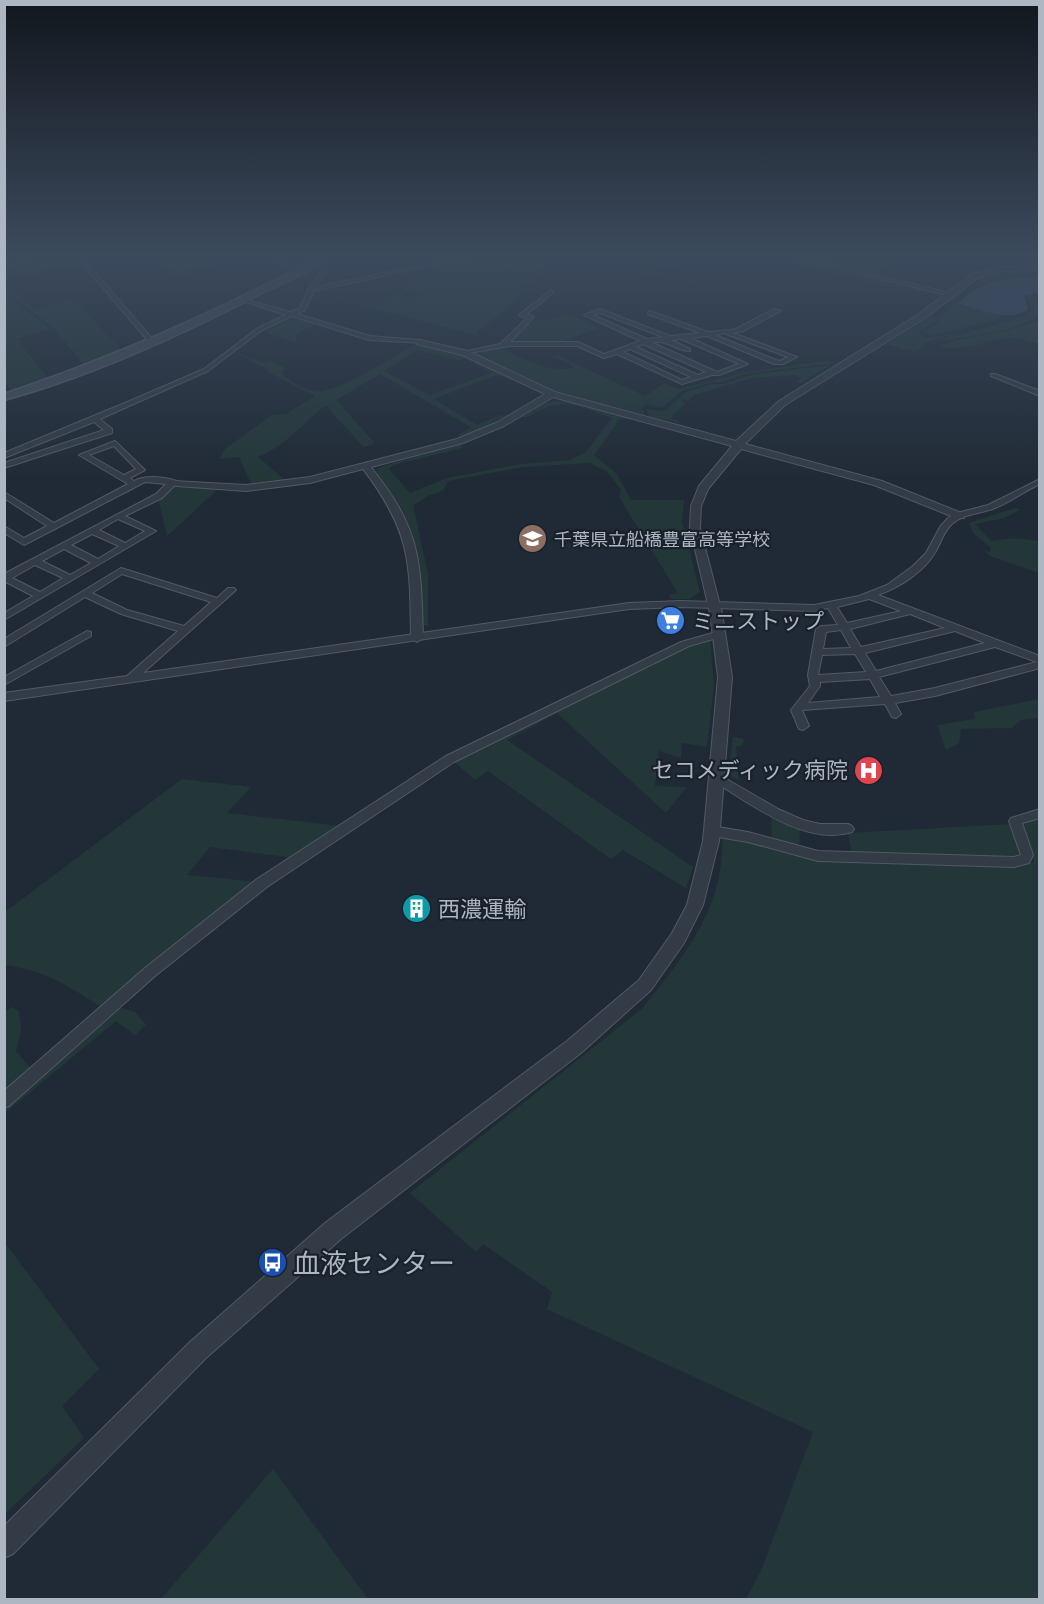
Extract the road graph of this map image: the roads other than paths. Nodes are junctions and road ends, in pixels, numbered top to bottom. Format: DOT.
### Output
graph roads {
  1 [pos="143,332"];
  2 [pos="174,332"];
  3 [pos="256,332"];
  4 [pos="349,332"];
  5 [pos="516,332"];
  6 [pos="623,332"];
  7 [pos="651,332"];
  8 [pos="701,332"];
  9 [pos="725,332"];
  10 [pos="896,332"];
  11 [pos="704,334"];
  12 [pos="681,336"];
  13 [pos="666,338"];
  14 [pos="644,341"];
  15 [pos="152,342"];
  16 [pos="420,342"];
  17 [pos="502,345"];
  18 [pos="629,346"];
  19 [pos="688,350"];
  20 [pos="616,351"];
  21 [pos="465,353"];
  22 [pos="713,372"];
  23 [pos="993,375"];
  24 [pos="697,377"];
  25 [pos="552,394"];
  26 [pos="1040,394"];
  27 [pos="4,397"];
  28 [pos="95,419"];
  29 [pos="46,439"];
  30 [pos="740,443"];
  31 [pos="59,448"];
  32 [pos="4,456"];
  33 [pos="4,466"];
  34 [pos="366,467"];
  35 [pos="124,478"];
  36 [pos="1040,480"];
  37 [pos="175,482"];
  38 [pos="134,484"];
  39 [pos="4,494"];
  40 [pos="118,516"];
  41 [pos="960,516"];
  42 [pos="53,525"];
  43 [pos="4,529"];
  44 [pos="92,530"];
  45 [pos="64,545"];
  46 [pos="125,546"];
  47 [pos="34,561"];
  48 [pos="97,562"];
  49 [pos="5,578"];
  50 [pos="70,578"];
  51 [pos="231,590"];
  52 [pos="86,594"];
  53 [pos="40,596"];
  54 [pos="871,596"];
  55 [pos="218,601"];
  56 [pos="714,605"];
  57 [pos="831,605"];
  58 [pos="912,611"];
  59 [pos="6,614"];
  60 [pos="845,627"];
  61 [pos="956,627"];
  62 [pos="186,630"];
  63 [pos="87,634"];
  64 [pos="720,634"];
  65 [pos="417,638"];
  66 [pos="997,643"];
  67 [pos="4,644"];
  68 [pos="858,651"];
  69 [pos="817,652"];
  70 [pos="1040,660"];
  71 [pos="1040,665"];
  72 [pos="873,675"];
  73 [pos="130,679"];
  74 [pos="814,679"];
  75 [pos="4,682"];
  76 [pos="4,697"];
  77 [pos="889,700"];
  78 [pos="798,707"];
  79 [pos="896,714"];
  80 [pos="803,726"];
  81 [pos="716,777"];
  82 [pos="1040,813"];
  83 [pos="848,830"];
  84 [pos="712,831"];
  85 [pos="4,1101"];
  86 [pos="4,1545"];
  1 -- 15 [label="street"];
  2 -- 15 [label="main road"];
  3 -- 28 [label="street"];
  4 -- 16 [label="street"];
  5 -- 17 [label="street"];
  6 -- 14 [label="street"];
  7 -- 13 [label="street"];
  8 -- 11 [label="street"];
  9 -- 11 [label="street"];
  9 -- 11 [label="street"];
  10 -- 30 [label="street"];
  11 -- 12 [label="street"];
  12 -- 13 [label="street"];
  12 -- 22 [label="street"];
  13 -- 14 [label="street"];
  13 -- 19 [label="street"];
  14 -- 18 [label="street"];
  14 -- 22 [label="street"];
  15 -- 27 [label="main road"];
  16 -- 21 [label="street"];
  17 -- 20 [label="street"];
  17 -- 21 [label="street"];
  18 -- 20 [label="street"];
  18 -- 24 [label="street"];
  20 -- 24 [label="street"];
  21 -- 25 [label="street"];
  22 -- 24 [label="street"];
  23 -- 26 [label="street"];
  25 -- 30 [label="street"];
  25 -- 34 [label="street"];
  28 -- 29 [label="street"];
  28 -- 31 [label="street"];
  29 -- 31 [label="street"];
  29 -- 32 [label="street"];
  30 -- 41 [label="street"];
  30 -- 56 [label="street"];
  31 -- 33 [label="street"];
  34 -- 37 [label="street"];
  34 -- 65 [label="street"];
  35 -- 35 [label="street"];
  35 -- 38 [label="street"];
  36 -- 41 [label="street"];
  37 -- 38 [label="street"];
  37 -- 40 [label="street"];
  38 -- 42 [label="street"];
  39 -- 42 [label="street"];
  40 -- 44 [label="street"];
  40 -- 46 [label="street"];
  41 -- 54 [label="street"];
  42 -- 43 [label="street"];
  44 -- 45 [label="street"];
  44 -- 46 [label="street"];
  45 -- 47 [label="street"];
  45 -- 48 [label="street"];
  46 -- 48 [label="street"];
  47 -- 49 [label="street"];
  47 -- 50 [label="street"];
  48 -- 50 [label="street"];
  49 -- 53 [label="street"];
  50 -- 53 [label="street"];
  51 -- 55 [label="street"];
  52 -- 55 [label="street"];
  52 -- 62 [label="street"];
  52 -- 67 [label="street"];
  53 -- 59 [label="street"];
  54 -- 57 [label="street"];
  54 -- 58 [label="street"];
  55 -- 62 [label="street"];
  56 -- 57 [label="street"];
  56 -- 64 [label="street"];
  56 -- 65 [label="street"];
  57 -- 60 [label="street"];
  58 -- 60 [label="street"];
  58 -- 61 [label="street"];
  60 -- 68 [label="street"];
  60 -- 69 [label="street"];
  61 -- 66 [label="street"];
  61 -- 68 [label="street"];
  62 -- 73 [label="street"];
  63 -- 75 [label="street"];
  64 -- 81 [label="street"];
  64 -- 85 [label="street"];
  65 -- 73 [label="street"];
  66 -- 70 [label="street"];
  66 -- 72 [label="street"];
  68 -- 69 [label="street"];
  68 -- 72 [label="street"];
  69 -- 74 [label="street"];
  71 -- 77 [label="street"];
  72 -- 74 [label="street"];
  72 -- 77 [label="street"];
  73 -- 76 [label="street"];
  74 -- 78 [label="street"];
  77 -- 78 [label="street"];
  77 -- 79 [label="street"];
  78 -- 80 [label="street"];
  81 -- 83 [label="street"];
  81 -- 84 [label="street"];
  82 -- 84 [label="street"];
  84 -- 86 [label="street"];
}
